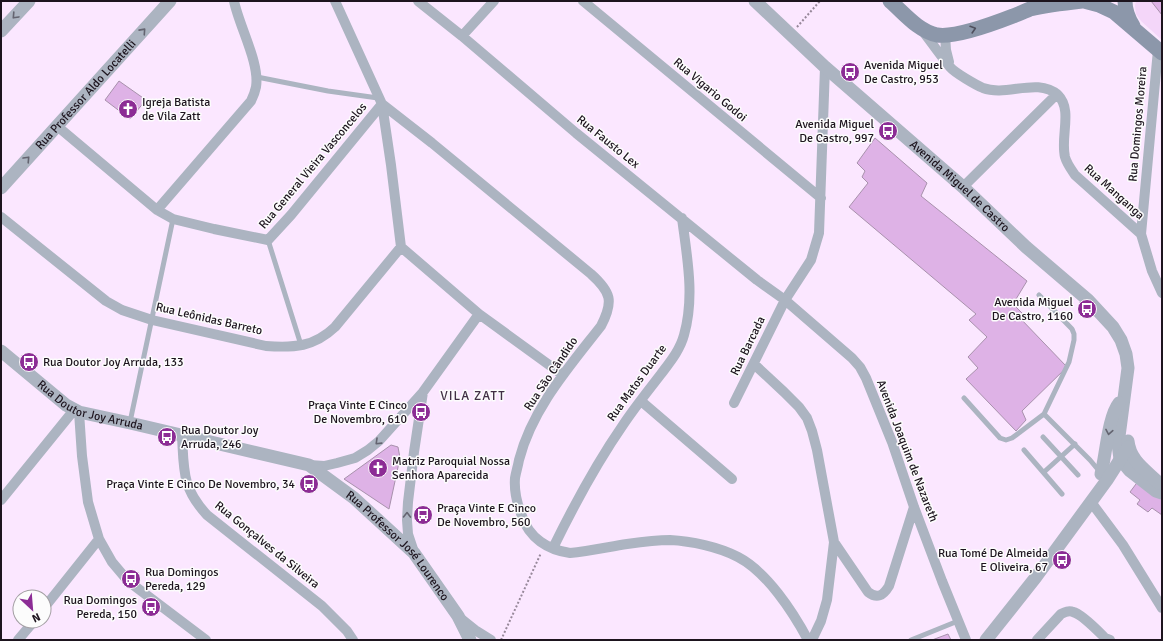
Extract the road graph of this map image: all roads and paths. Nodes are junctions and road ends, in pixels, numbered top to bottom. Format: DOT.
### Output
graph roads {
  1 [pos="29,1"];
  2 [pos="170,1"];
  3 [pos="234,1"];
  4 [pos="336,1"];
  5 [pos="418,1"];
  6 [pos="494,1"];
  7 [pos="583,1"];
  8 [pos="755,1"];
  9 [pos="820,1"];
  10 [pos="890,1"];
  11 [pos="1083,1"];
  12 [pos="1125,1"];
  13 [pos="1033,5"];
  14 [pos="921,28"];
  15 [pos="1135,30"];
  16 [pos="1,31"];
  17 [pos="791,35"];
  18 [pos="945,35"];
  19 [pos="462,36"];
  20 [pos="1160,51"];
  21 [pos="825,67"];
  22 [pos="951,68"];
  23 [pos="257,77"];
  24 [pos="1057,94"];
  25 [pos="380,101"];
  26 [pos="57,126"];
  27 [pos="963,187"];
  28 [pos="1,188"];
  29 [pos="821,198"];
  30 [pos="157,210"];
  31 [pos="1,217"];
  32 [pos="682,218"];
  33 [pos="173,219"];
  34 [pos="1141,234"];
  35 [pos="268,240"];
  36 [pos="401,247"];
  37 [pos="1162,293"];
  38 [pos="1039,295"];
  39 [pos="785,300"];
  40 [pos="479,314"];
  41 [pos="152,320"];
  42 [pos="301,346"];
  43 [pos="1,351"];
  44 [pos="754,364"];
  45 [pos="563,375"];
  46 [pos="423,392"];
  47 [pos="1125,394"];
  48 [pos="964,398"];
  49 [pos="641,401"];
  50 [pos="734,403"];
  51 [pos="76,411"];
  52 [pos="1044,414"];
  53 [pos="130,423"];
  54 [pos="182,436"];
  55 [pos="1043,437"];
  56 [pos="1075,444"];
  57 [pos="1123,446"];
  58 [pos="1024,450"];
  59 [pos="1061,456"];
  60 [pos="1120,459"];
  61 [pos="309,465"];
  62 [pos="1044,472"];
  63 [pos="1078,474"];
  64 [pos="1101,474"];
  65 [pos="732,479"];
  66 [pos="1162,487"];
  67 [pos="1162,493"];
  68 [pos="1062,494"];
  69 [pos="1,500"];
  70 [pos="1091,502"];
  71 [pos="914,507"];
  72 [pos="99,539"];
  73 [pos="834,542"];
  74 [pos="549,547"];
  75 [pos="414,553"];
  76 [pos="52,598"];
  77 [pos="1162,608"];
  78 [pos="458,616"];
  79 [pos="958,621"];
  80 [pos="27,629"];
  81 [pos="1039,639"];
  82 [pos="18,640"];
  83 [pos="206,640"];
  84 [pos="353,640"];
  85 [pos="470,640"];
  86 [pos="490,640"];
  87 [pos="501,640"];
  88 [pos="808,640"];
  89 [pos="812,640"];
  90 [pos="911,640"];
  91 [pos="966,640"];
  92 [pos="986,640"];
  93 [pos="1110,640"];
  1 -- 16 [label="street, one-way"];
  26 -- 2 [label="street, Rua Professor Aldo Locatelli, one-way"];
  3 -- 23 [label="street"];
  4 -- 25 [label="street"];
  5 -- 19 [label="street, Rua Fausto Lex"];
  6 -- 19 [label="street"];
  7 -- 29 [label="street, Rua Vigario Godoi"];
  8 -- 17 [label="street, Avenida Miguel de Castro"];
  9 -- 17 [label="path"];
  10 -- 14 [label="main road"];
  11 -- 13 [label="main road"];
  11 -- 15 [label="main road"];
  12 -- 15 [label="main road"];
  18 -- 13 [label="main road, one-way"];
  14 -- 18 [label="main road"];
  14 -- 22 [label="street"];
  15 -- 20 [label="main road"];
  17 -- 21 [label="street, Avenida Miguel de Castro"];
  18 -- 22 [label="street"];
  19 -- 32 [label="street, Rua Fausto Lex"];
  20 -- 34 [label="street, Rua Domingos Moreira"];
  21 -- 27 [label="street, Avenida Miguel de Castro"];
  21 -- 29 [label="street"];
  22 -- 24 [label="street"];
  23 -- 25 [label="lane"];
  23 -- 30 [label="street"];
  24 -- 27 [label="street"];
  24 -- 34 [label="street, Rua Manganga"];
  25 -- 35 [label="street, Rua General Vieira Vasconcelos"];
  25 -- 36 [label="street"];
  25 -- 45 [label="street, Rua São Cândido"];
  28 -- 26 [label="street, Rua Professor Aldo Locatelli, one-way"];
  26 -- 30 [label="street, Rua General Vieira Vasconcelos"];
  27 -- 47 [label="street, Avenida Miguel de Castro"];
  29 -- 39 [label="street"];
  30 -- 33 [label="street, Rua General Vieira Vasconcelos"];
  31 -- 41 [label="street, Rua Leônidas Barreto"];
  32 -- 39 [label="street, Rua Fausto Lex"];
  32 -- 49 [label="street, Rua Matos Duarte"];
  33 -- 35 [label="street, Rua General Vieira Vasconcelos"];
  33 -- 41 [label="lane"];
  34 -- 37 [label="street, Rua Domingos Moreira"];
  35 -- 42 [label="lane"];
  36 -- 40 [label="street"];
  36 -- 42 [label="street, Rua Leônidas Barreto"];
  38 -- 52 [label="lane"];
  39 -- 44 [label="street, Rua Barcada"];
  39 -- 71 [label="street, Avenida Joaquim de Nazareth"];
  40 -- 45 [label="street"];
  40 -- 46 [label="street"];
  41 -- 42 [label="street, Rua Leônidas Barreto"];
  41 -- 53 [label="lane"];
  43 -- 51 [label="street, Rua Doutor Joy Arruda"];
  44 -- 50 [label="street, Rua Barcada"];
  44 -- 73 [label="street"];
  45 -- 74 [label="street, Rua São Cândido"];
  46 -- 61 [label="street, one-way"];
  75 -- 46 [label="street, one-way"];
  47 -- 57 [label="street, Avenida Miguel de Castro"];
  47 -- 57 [label="street, Avenida Miguel de Castro"];
  47 -- 64 [label="street, one-way"];
  48 -- 52 [label="lane"];
  49 -- 65 [label="street"];
  49 -- 74 [label="street, Rua Matos Duarte"];
  51 -- 53 [label="street, Rua Doutor Joy Arruda"];
  51 -- 69 [label="street"];
  51 -- 72 [label="street"];
  52 -- 56 [label="lane"];
  53 -- 54 [label="street, Rua Doutor Joy Arruda"];
  54 -- 61 [label="street, Rua Doutor Joy Arruda"];
  54 -- 84 [label="street, Rua Gonçalves da Silveira"];
  55 -- 59 [label="lane"];
  56 -- 59 [label="lane"];
  56 -- 64 [label="lane"];
  57 -- 60 [label="street"];
  57 -- 64 [label="street"];
  57 -- 66 [label="street, Avenida Miguel de Castro"];
  58 -- 62 [label="lane"];
  59 -- 62 [label="lane"];
  59 -- 63 [label="lane"];
  60 -- 67 [label="street"];
  60 -- 70 [label="street"];
  61 -- 75 [label="street, Rua Professor José Lourenco"];
  62 -- 68 [label="lane"];
  64 -- 70 [label="street"];
  70 -- 77 [label="street"];
  70 -- 92 [label="street"];
  71 -- 73 [label="street"];
  71 -- 79 [label="street, Avenida Joaquim de Nazareth"];
  72 -- 76 [label="street"];
  72 -- 83 [label="street"];
  73 -- 89 [label="street"];
  74 -- 87 [label="path"];
  74 -- 88 [label="street, Rua São Cândido"];
  75 -- 78 [label="street, Rua Professor José Lourenco"];
  78 -- 85 [label="street, Rua Professor José Lourenco"];
  78 -- 86 [label="street"];
  79 -- 90 [label="lane"];
  79 -- 91 [label="street, Avenida Joaquim de Nazareth"];
  80 -- 82 [label="street"];
  81 -- 93 [label="street"];
}
